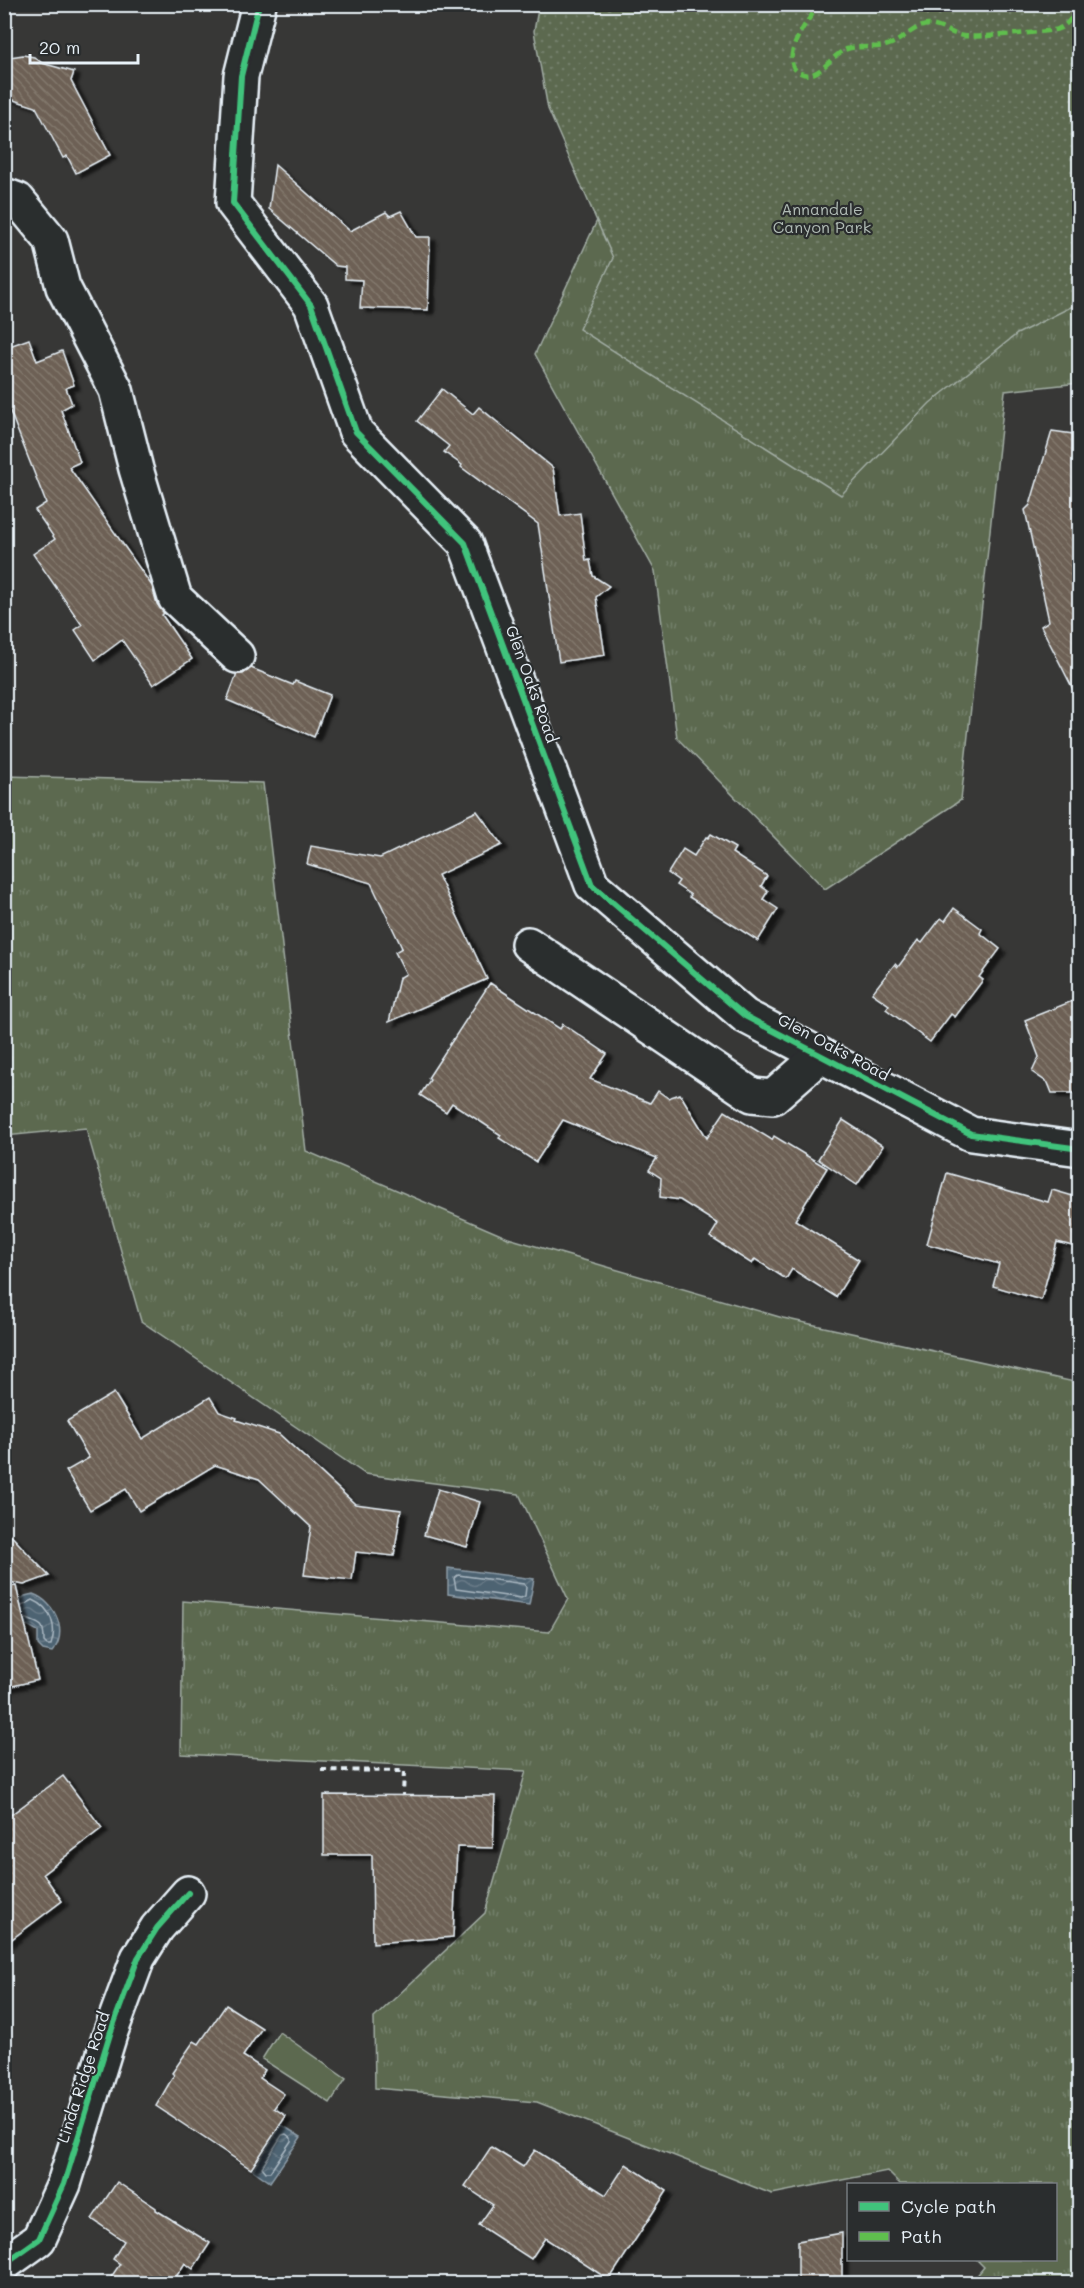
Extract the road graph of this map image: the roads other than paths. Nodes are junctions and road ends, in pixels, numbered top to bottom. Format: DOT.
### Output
graph roads {
  1 [pos="259,4"];
  2 [pos="4,195"];
  3 [pos="237,656"];
  4 [pos="528,944"];
  5 [pos="821,1055"];
  6 [pos="1080,1149"];
  7 [pos="188,1893"];
  8 [pos="4,2264"];
  1 -- 5 [label="street, Glen Oaks Road"];
  2 -- 3 [label="street"];
  4 -- 5 [label="street"];
  5 -- 6 [label="street, Glen Oaks Road"];
  7 -- 8 [label="street, Linda Ridge Road"];
}
